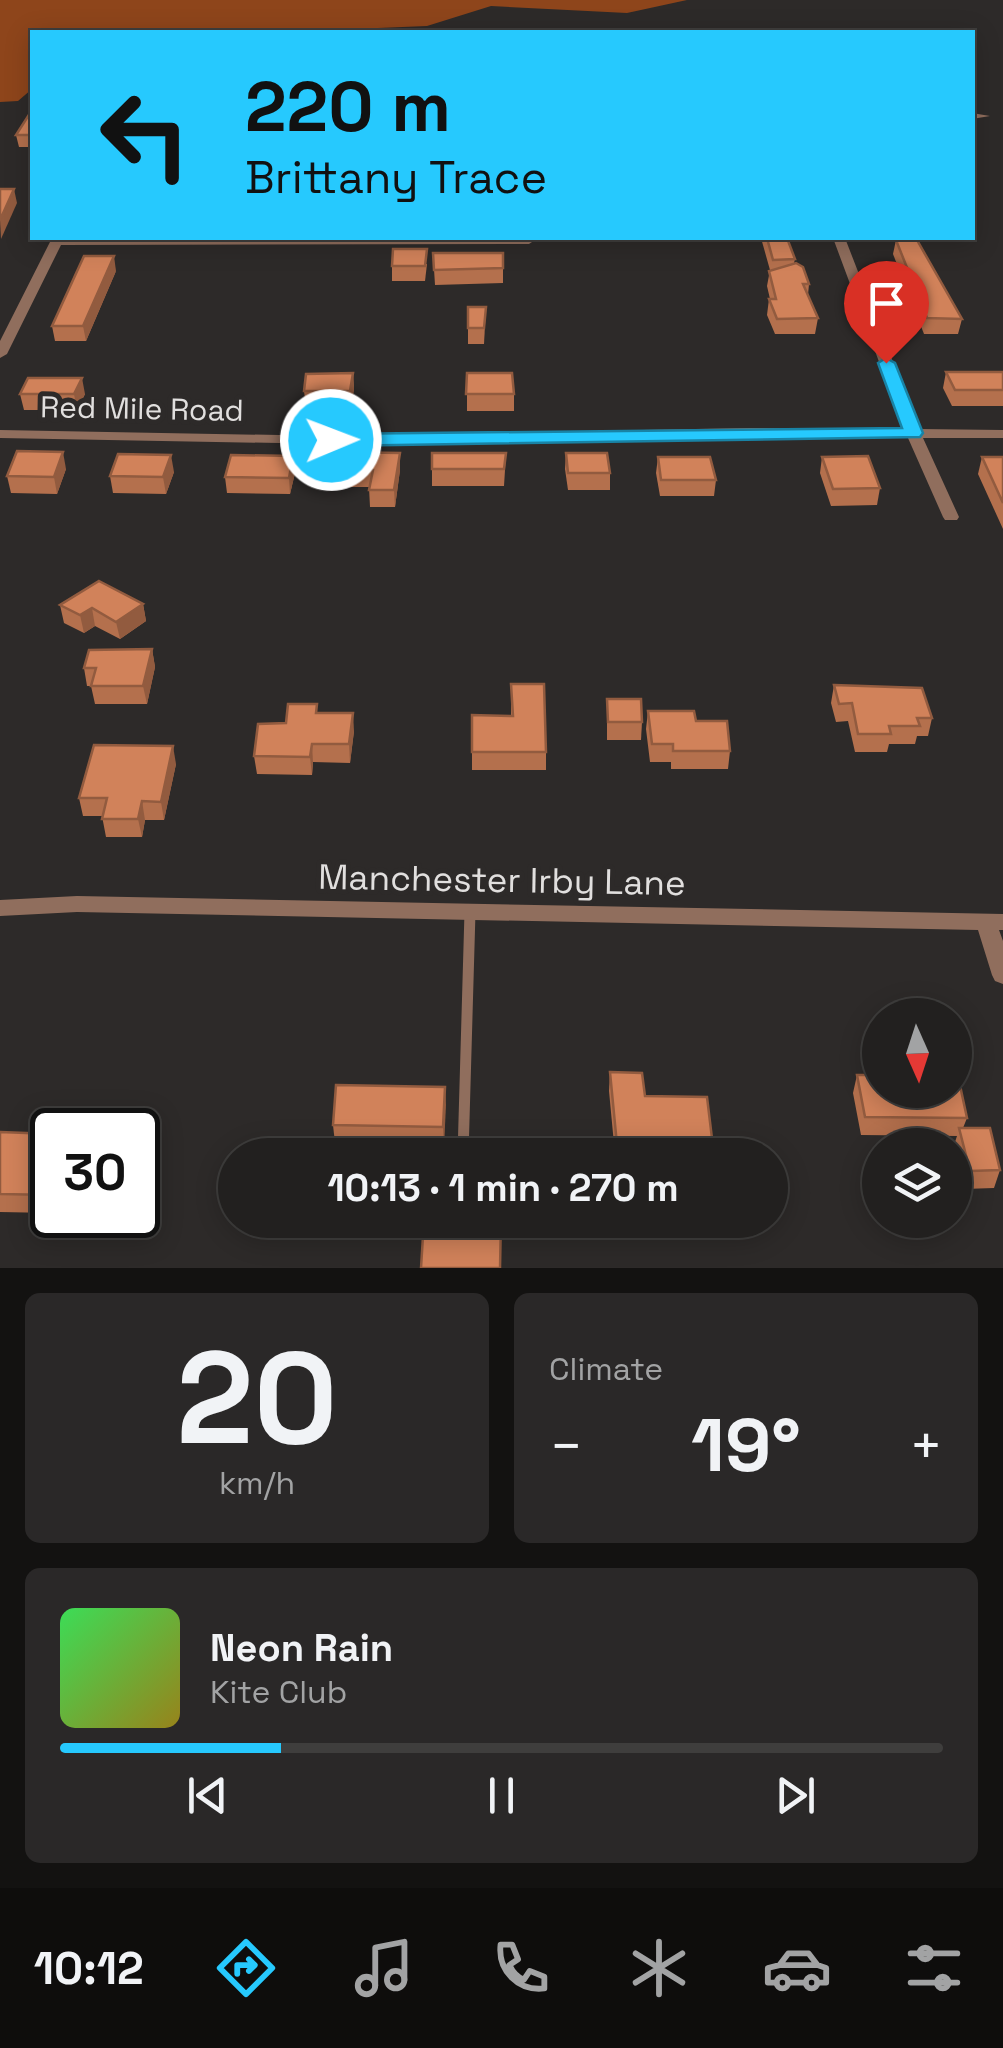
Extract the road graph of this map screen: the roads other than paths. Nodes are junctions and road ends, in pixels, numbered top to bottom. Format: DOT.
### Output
graph roads {
  1 [pos="57,240"];
  2 [pos="840,240"];
  3 [pos="0,354"];
  4 [pos="913,433"];
  5 [pos="0,434"];
  6 [pos="1003,434"];
  7 [pos="951,517"];
  8 [pos="0,908"];
  9 [pos="470,912"];
  10 [pos="994,922"];
  11 [pos="1003,975"];
  12 [pos="463,1138"];
  1 -- 3 [label="street"];
  2 -- 4 [label="street"];
  4 -- 5 [label="street, Red Mile Road"];
  4 -- 6 [label="street, Red Mile Road"];
  4 -- 7 [label="street"];
  8 -- 9 [label="street, Manchester Irby Lane"];
  9 -- 10 [label="street, Manchester Irby Lane"];
  9 -- 12 [label="lane"];
  10 -- 11 [label="street"];
}
